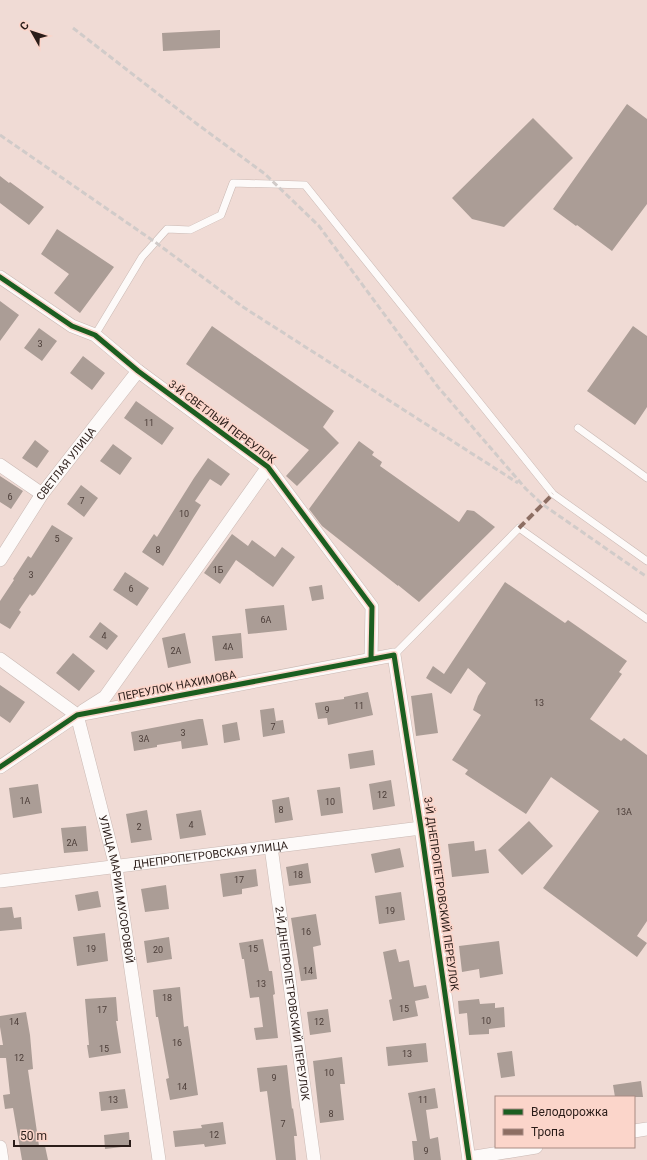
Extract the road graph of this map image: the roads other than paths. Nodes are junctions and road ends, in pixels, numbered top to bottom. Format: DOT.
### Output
graph roads {
  1 [pos="0,277"];
  2 [pos="95,335"];
  3 [pos="138,371"];
  4 [pos="578,428"];
  5 [pos="0,464"];
  6 [pos="268,467"];
  7 [pos="647,478"];
  8 [pos="42,494"];
  9 [pos="0,560"];
  10 [pos="647,561"];
  11 [pos="647,619"];
  12 [pos="394,655"];
  13 [pos="0,660"];
  14 [pos="371,660"];
  15 [pos="77,715"];
  16 [pos="0,767"];
  17 [pos="421,828"];
  18 [pos="271,847"];
  19 [pos="116,867"];
  20 [pos="0,881"];
  21 [pos="647,1129"];
  22 [pos="635,1131"];
  23 [pos="0,1147"];
  24 [pos="530,1148"];
  25 [pos="469,1159"];
  26 [pos="2,1160"];
  27 [pos="159,1160"];
  28 [pos="314,1160"];
  1 -- 2 [label="street, 3-Й СВЕТЛЫЙ ПЕРЕУЛОК"];
  2 -- 3 [label="street, 3-Й СВЕТЛЫЙ ПЕРЕУЛОК"];
  2 -- 10 [label="lane"];
  3 -- 6 [label="street, 3-Й СВЕТЛЫЙ ПЕРЕУЛОК"];
  3 -- 8 [label="street, СВЕТЛАЯ УЛИЦА"];
  4 -- 7 [label="lane"];
  5 -- 8 [label="street"];
  6 -- 14 [label="street, 3-Й СВЕТЛЫЙ ПЕРЕУЛОК"];
  6 -- 15 [label="street"];
  8 -- 9 [label="street, СВЕТЛАЯ УЛИЦА"];
  11 -- 12 [label="lane"];
  12 -- 14 [label="street"];
  12 -- 17 [label="street, 3-Й ДНЕПРОПЕТРОВСКИЙ ПЕРЕУЛОК"];
  13 -- 15 [label="street"];
  14 -- 15 [label="street, ПЕРЕУЛОК НАХИМОВА"];
  15 -- 16 [label="street, ПЕРЕУЛОК НАХИМОВА"];
  15 -- 19 [label="street, УЛИЦА МАРИИ МУСОРОВОЙ"];
  17 -- 18 [label="street, ДНЕПРОПЕТРОВСКАЯ УЛИЦА"];
  17 -- 25 [label="street, 3-Й ДНЕПРОПЕТРОВСКИЙ ПЕРЕУЛОК"];
  18 -- 19 [label="street, ДНЕПРОПЕТРОВСКАЯ УЛИЦА"];
  18 -- 28 [label="street, 2-Й ДНЕПРОПЕТРОВСКИЙ ПЕРЕУЛОК"];
  19 -- 20 [label="street, ДНЕПРОПЕТРОВСКАЯ УЛИЦА"];
  19 -- 27 [label="street, УЛИЦА МАРИИ МУСОРОВОЙ"];
  21 -- 22 [label="street"];
  23 -- 26 [label="street"];
  24 -- 25 [label="street"];
}
